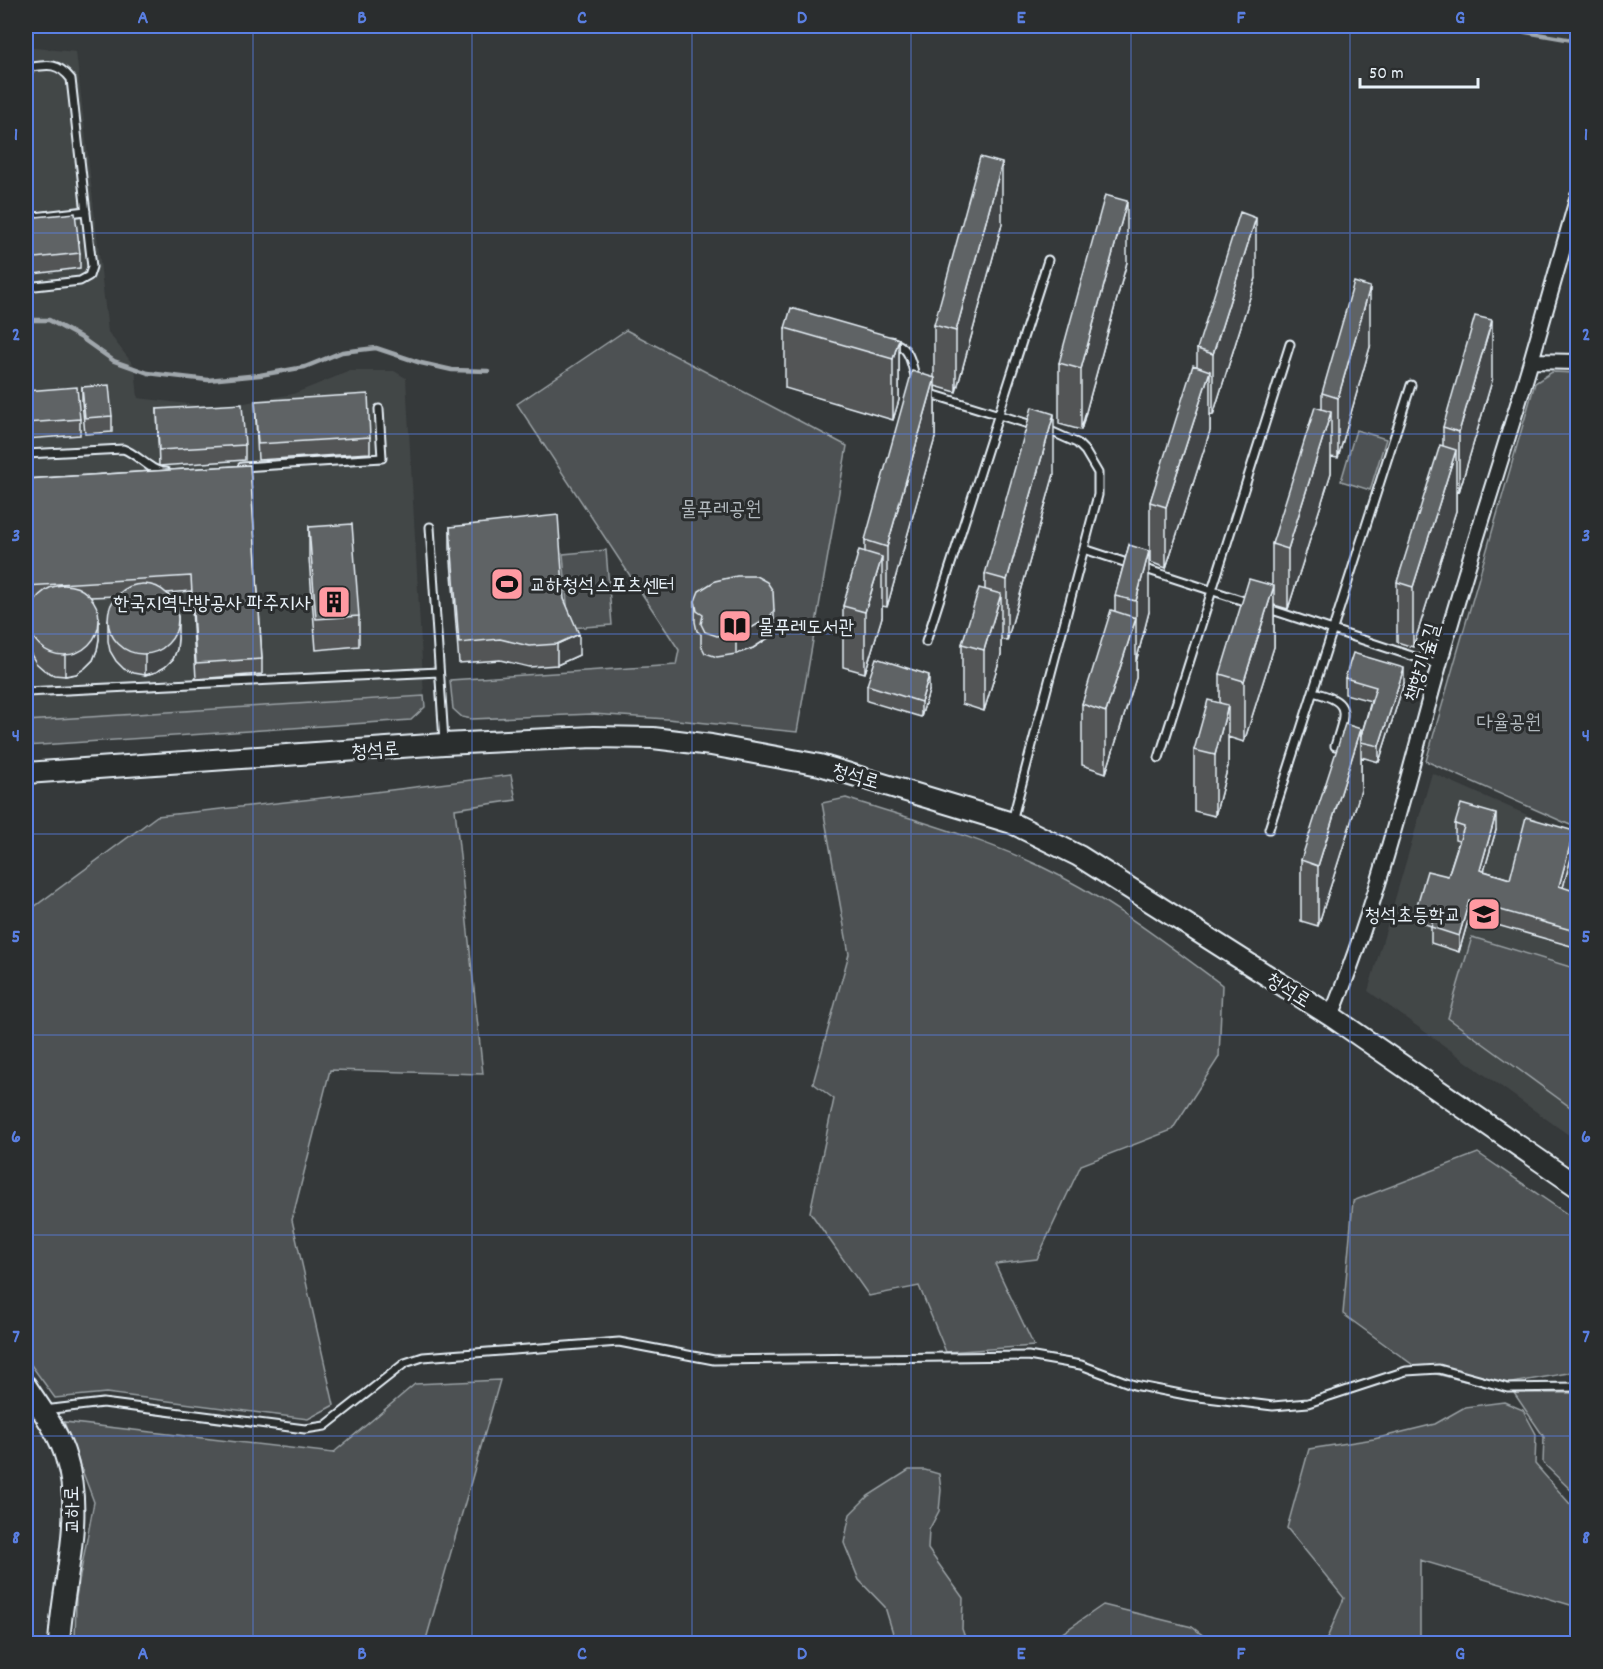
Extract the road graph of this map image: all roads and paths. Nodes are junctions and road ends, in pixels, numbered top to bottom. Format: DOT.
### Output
graph roads {
  1 [pos="26,68"];
  2 [pos="1578,196"];
  3 [pos="86,211"];
  4 [pos="26,218"];
  5 [pos="1048,260"];
  6 [pos="26,287"];
  7 [pos="884,339"];
  8 [pos="1290,344"];
  9 [pos="1531,361"];
  10 [pos="1578,362"];
  11 [pos="1411,385"];
  12 [pos="379,409"];
  13 [pos="999,415"];
  14 [pos="26,454"];
  15 [pos="231,468"];
  16 [pos="173,472"];
  17 [pos="430,527"];
  18 [pos="1084,549"];
  19 [pos="1212,591"];
  20 [pos="1333,630"];
  21 [pos="926,642"];
  22 [pos="1439,665"];
  23 [pos="439,672"];
  24 [pos="26,692"];
  25 [pos="1313,692"];
  26 [pos="444,744"];
  27 [pos="1335,746"];
  28 [pos="1159,758"];
  29 [pos="26,773"];
  30 [pos="1012,823"];
  31 [pos="1269,829"];
  32 [pos="1331,1016"];
  33 [pos="1578,1187"];
  34 [pos="26,1386"];
  35 [pos="1578,1387"];
  36 [pos="41,1410"];
  37 [pos="58,1644"];
  1 -- 3 [label="lane"];
  2 -- 9 [label="street, 책향기숲길"];
  3 -- 4 [label="lane"];
  3 -- 6 [label="lane"];
  5 -- 13 [label="lane"];
  7 -- 13 [label="lane"];
  8 -- 19 [label="lane"];
  9 -- 10 [label="street"];
  9 -- 22 [label="street, 책향기숲길"];
  11 -- 20 [label="lane"];
  12 -- 15 [label="lane"];
  13 -- 18 [label="lane"];
  13 -- 21 [label="lane"];
  14 -- 16 [label="lane"];
  17 -- 23 [label="lane"];
  18 -- 19 [label="lane"];
  18 -- 30 [label="lane"];
  19 -- 20 [label="lane"];
  19 -- 28 [label="lane"];
  20 -- 22 [label="lane"];
  20 -- 25 [label="lane"];
  22 -- 32 [label="street, 책향기숲길"];
  23 -- 24 [label="lane"];
  23 -- 26 [label="lane"];
  25 -- 27 [label="lane"];
  25 -- 31 [label="lane"];
  26 -- 29 [label="main road, 청석로"];
  26 -- 30 [label="main road, 청석로"];
  30 -- 32 [label="main road, 청석로"];
  32 -- 33 [label="main road, 청석로"];
  34 -- 36 [label="main road, 교하로"];
  35 -- 36 [label="lane"];
  36 -- 37 [label="main road, 교하로"];
}
